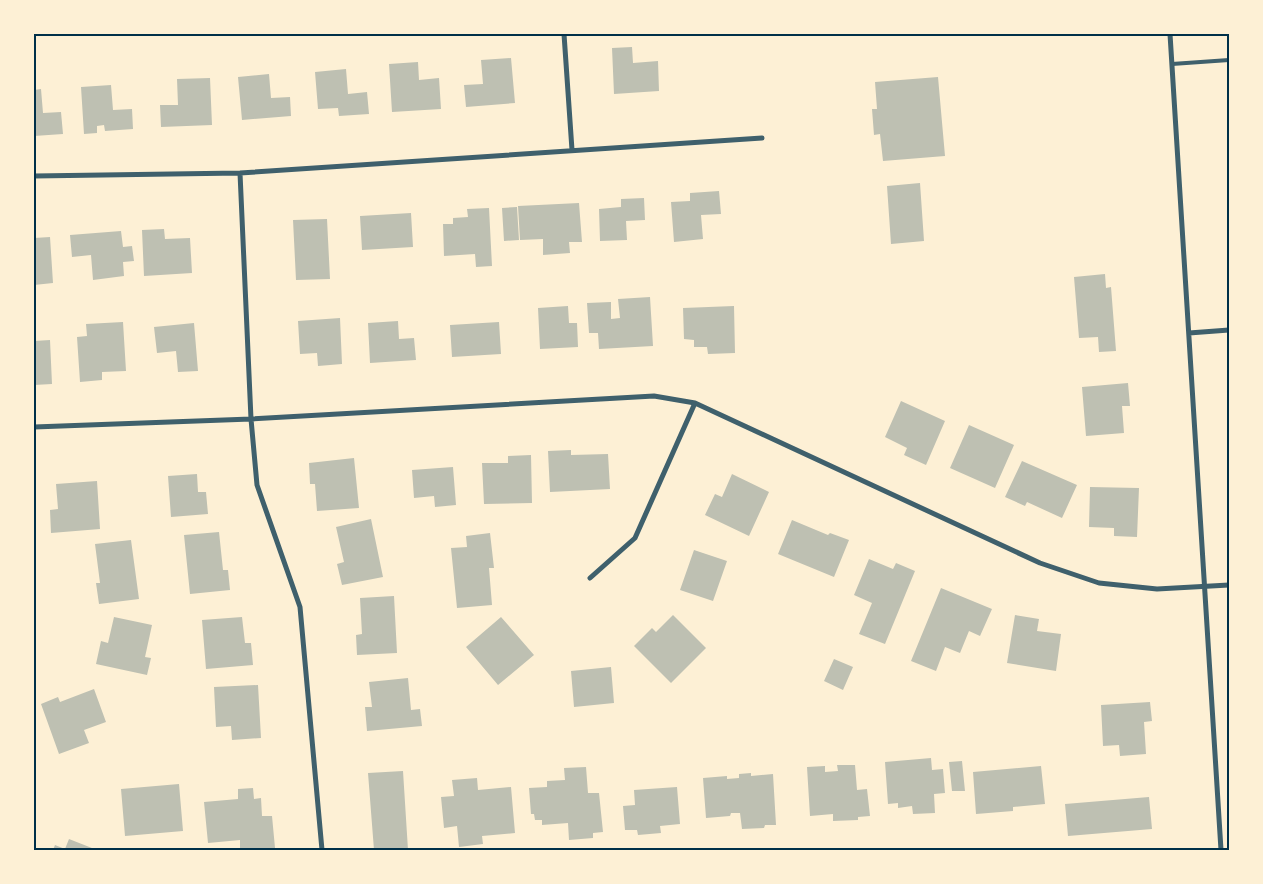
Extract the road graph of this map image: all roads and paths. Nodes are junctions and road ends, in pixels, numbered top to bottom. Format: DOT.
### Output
graph roads {
  1 [pos="564,34"];
  2 [pos="1170,34"];
  3 [pos="1229,60"];
  4 [pos="1172,64"];
  5 [pos="762,138"];
  6 [pos="572,150"];
  7 [pos="240,173"];
  8 [pos="34,176"];
  9 [pos="1229,330"];
  10 [pos="1189,333"];
  11 [pos="695,403"];
  12 [pos="251,419"];
  13 [pos="34,428"];
  14 [pos="590,578"];
  15 [pos="1229,585"];
  16 [pos="1205,587"];
  17 [pos="322,850"];
  18 [pos="1222,850"];
  1 -- 6 [label="street"];
  2 -- 4 [label="street"];
  3 -- 4 [label="lane"];
  4 -- 10 [label="street"];
  5 -- 6 [label="street"];
  6 -- 7 [label="street"];
  7 -- 8 [label="street"];
  7 -- 12 [label="street"];
  9 -- 10 [label="street"];
  10 -- 16 [label="street"];
  11 -- 12 [label="street"];
  11 -- 14 [label="street"];
  11 -- 16 [label="street"];
  12 -- 13 [label="street"];
  12 -- 17 [label="street"];
  15 -- 16 [label="street"];
  16 -- 18 [label="street"];
}
